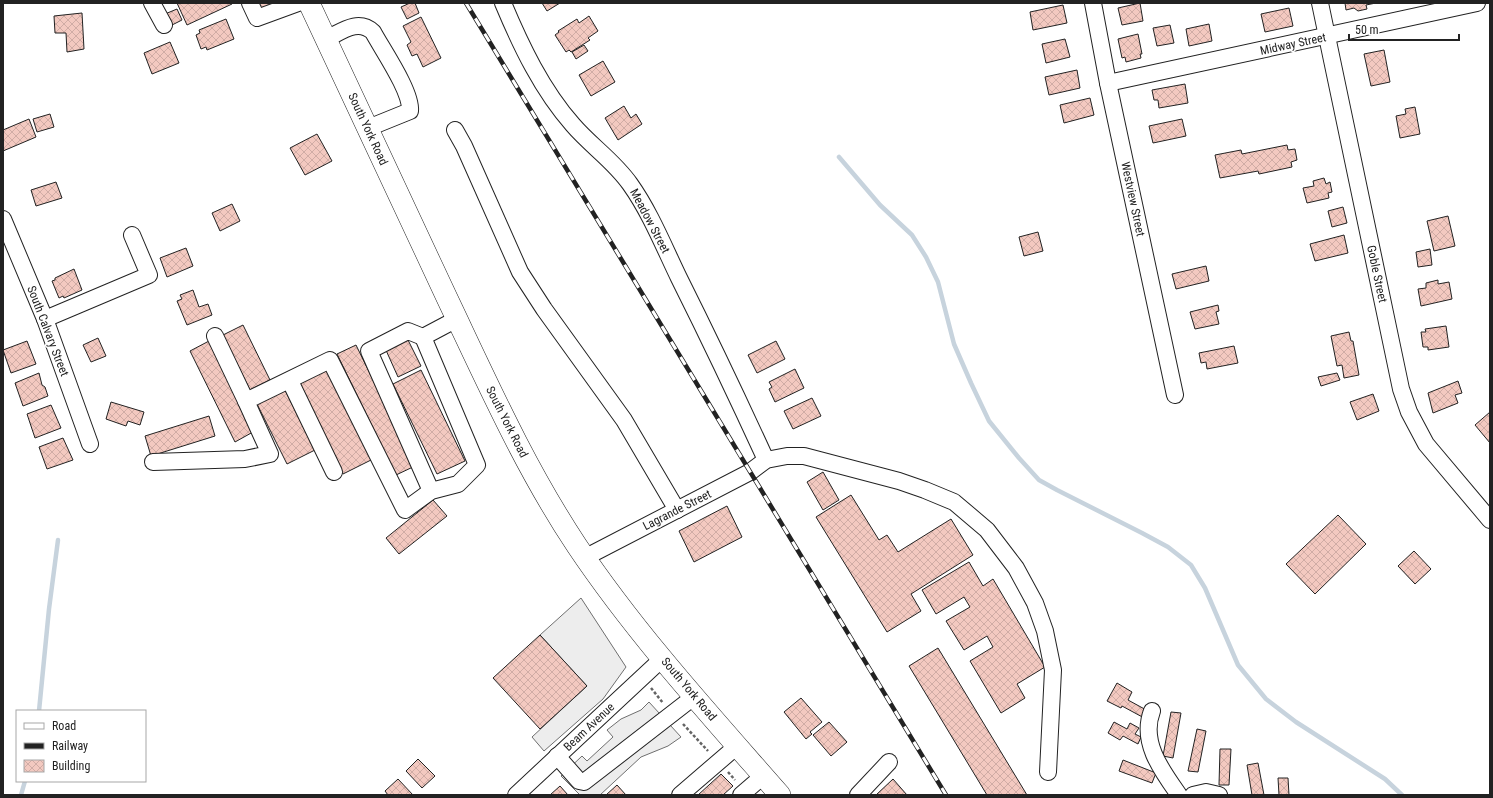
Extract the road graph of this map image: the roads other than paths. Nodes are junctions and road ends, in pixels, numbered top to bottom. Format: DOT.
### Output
graph roads {
  1 [pos="152,3"];
  2 [pos="250,3"];
  3 [pos="298,3"];
  4 [pos="309,3"];
  5 [pos="502,3"];
  6 [pos="1093,3"];
  7 [pos="1320,3"];
  8 [pos="1477,3"];
  9 [pos="282,6"];
  10 [pos="164,25"];
  11 [pos="1328,36"];
  12 [pos="326,39"];
  13 [pos="1108,83"];
  14 [pos="368,128"];
  15 [pos="455,130"];
  16 [pos="3,219"];
  17 [pos="132,234"];
  18 [pos="45,319"];
  19 [pos="457,319"];
  20 [pos="215,336"];
  21 [pos="423,337"];
  22 [pos="290,381"];
  23 [pos="1175,395"];
  24 [pos="246,401"];
  25 [pos="90,444"];
  26 [pos="766,460"];
  27 [pos="153,462"];
  28 [pos="334,472"];
  29 [pos="431,491"];
  30 [pos="677,510"];
  31 [pos="1490,520"];
  32 [pos="586,557"];
  33 [pos="663,658"];
  34 [pos="695,696"];
  35 [pos="1152,711"];
  36 [pos="737,746"];
  37 [pos="557,756"];
  38 [pos="889,762"];
  39 [pos="1048,772"];
  40 [pos="763,776"];
  41 [pos="516,795"];
  42 [pos="680,795"];
  43 [pos="741,795"];
  44 [pos="780,795"];
  45 [pos="858,795"];
  46 [pos="1179,795"];
  47 [pos="1193,795"];
  48 [pos="1219,795"];
  1 -- 10 [label="street"];
  2 -- 9 [label="street"];
  3 -- 9 [label="street"];
  4 -- 12 [label="main road, South York Road"];
  5 -- 26 [label="street, Meadow Street"];
  6 -- 13 [label="street, Westview Street"];
  7 -- 11 [label="street, Goble Street"];
  8 -- 11 [label="street, Midway Street"];
  11 -- 13 [label="street, Midway Street"];
  11 -- 31 [label="street, Goble Street"];
  12 -- 14 [label="main road, South York Road"];
  12 -- 14 [label="street"];
  13 -- 23 [label="street, Westview Street"];
  14 -- 19 [label="main road, South York Road"];
  15 -- 30 [label="street"];
  16 -- 18 [label="street, South Calvary Street"];
  17 -- 18 [label="street"];
  18 -- 25 [label="street, South Calvary Street"];
  19 -- 21 [label="street"];
  19 -- 32 [label="main road, South York Road"];
  20 -- 24 [label="street"];
  21 -- 29 [label="street"];
  21 -- 29 [label="street"];
  22 -- 24 [label="street"];
  22 -- 28 [label="street"];
  22 -- 29 [label="street"];
  24 -- 27 [label="street"];
  26 -- 30 [label="street, Lagrande Street"];
  26 -- 39 [label="street"];
  30 -- 32 [label="street, Lagrande Street"];
  32 -- 33 [label="main road, South York Road"];
  33 -- 34 [label="main road, South York Road"];
  33 -- 37 [label="street, Beam Avenue"];
  34 -- 36 [label="main road, South York Road"];
  34 -- 37 [label="street"];
  35 -- 46 [label="street"];
  36 -- 40 [label="main road, South York Road"];
  36 -- 42 [label="street"];
  37 -- 41 [label="street, Beam Avenue"];
  38 -- 45 [label="street"];
  40 -- 43 [label="street"];
  40 -- 44 [label="main road, South York Road"];
  47 -- 48 [label="street"];
}
